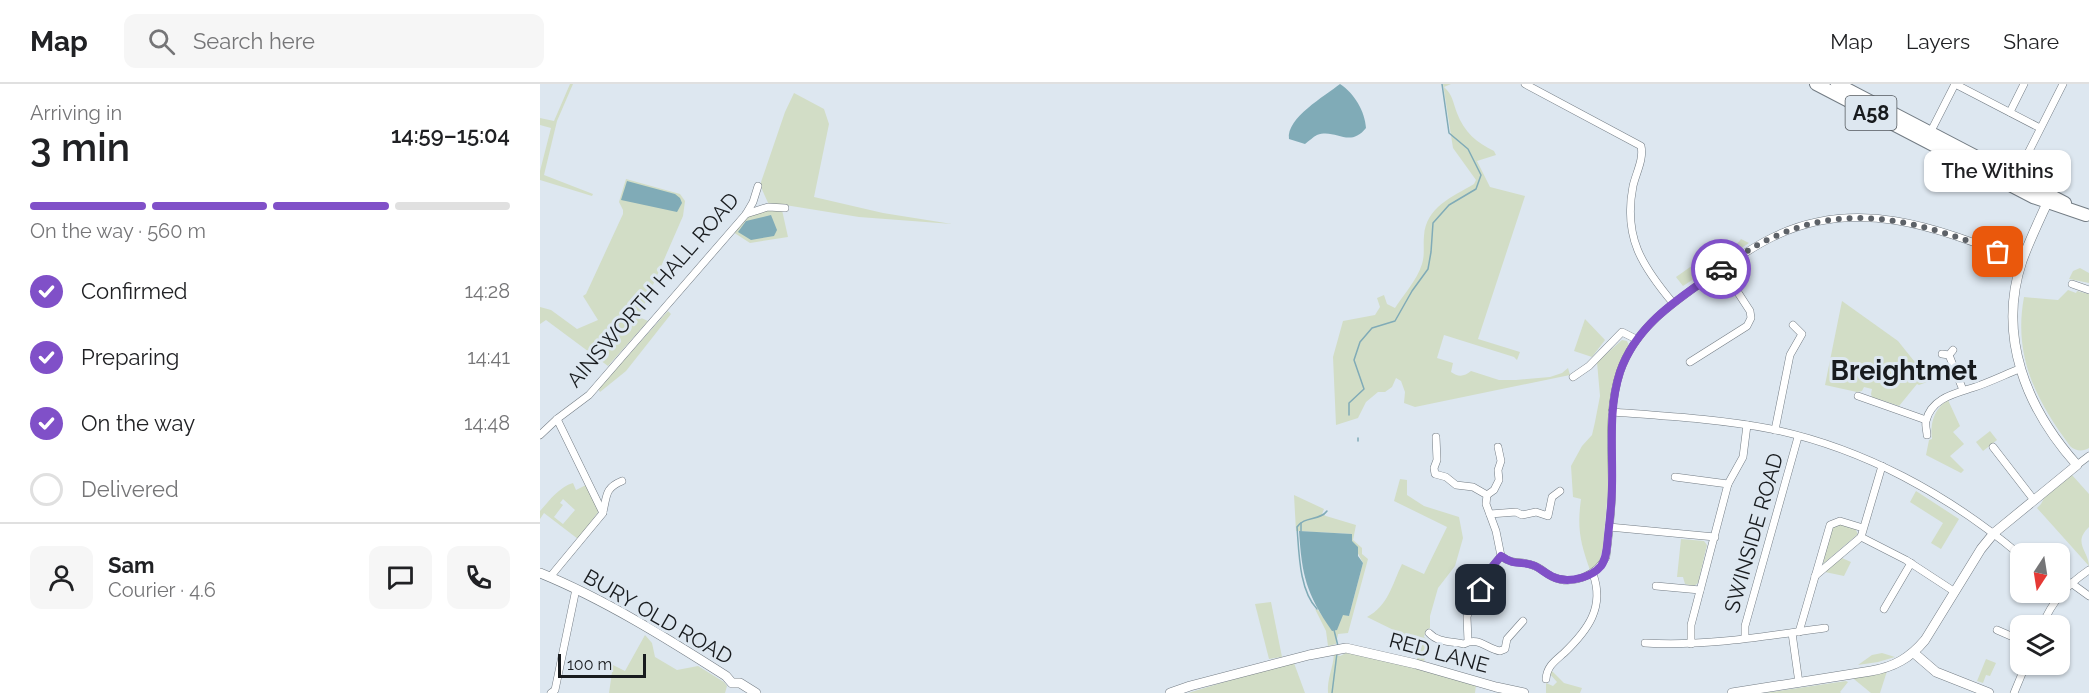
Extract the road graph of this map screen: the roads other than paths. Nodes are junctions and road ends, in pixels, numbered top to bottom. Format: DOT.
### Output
graph roads {
  1 [pos="1525,84"];
  2 [pos="1816,84"];
  3 [pos="1837,84"];
  4 [pos="1955,84"];
  5 [pos="2024,84"];
  6 [pos="2063,84"];
  7 [pos="2010,112"];
  8 [pos="2040,128"];
  9 [pos="1928,137"];
  10 [pos="2022,165"];
  11 [pos="758,186"];
  12 [pos="2033,197"];
  13 [pos="2051,200"];
  14 [pos="785,208"];
  15 [pos="746,214"];
  16 [pos="2087,215"];
  17 [pos="2033,234"];
  18 [pos="2022,261"];
  19 [pos="1722,268"];
  20 [pos="2072,284"];
  21 [pos="2089,290"];
  22 [pos="1673,303"];
  23 [pos="1793,325"];
  24 [pos="1636,339"];
  25 [pos="1948,353"];
  26 [pos="1690,362"];
  27 [pos="2019,369"];
  28 [pos="1573,377"];
  29 [pos="1963,390"];
  30 [pos="1863,395"];
  31 [pos="1612,412"];
  32 [pos="557,418"];
  33 [pos="1926,420"];
  34 [pos="1747,425"];
  35 [pos="1775,430"];
  36 [pos="540,435"];
  37 [pos="1928,435"];
  38 [pos="1437,437"];
  39 [pos="1798,437"];
  40 [pos="1499,445"];
  41 [pos="1993,448"];
  42 [pos="2089,456"];
  43 [pos="2077,465"];
  44 [pos="1882,466"];
  45 [pos="1675,477"];
  46 [pos="622,481"];
  47 [pos="1728,484"];
  48 [pos="1561,490"];
  49 [pos="1487,495"];
  50 [pos="2034,500"];
  51 [pos="603,513"];
  52 [pos="1490,514"];
  53 [pos="1609,527"];
  54 [pos="1863,528"];
  55 [pos="1994,533"];
  56 [pos="1715,537"];
  57 [pos="1861,537"];
  58 [pos="2010,547"];
  59 [pos="1501,556"];
  60 [pos="1911,563"];
  61 [pos="2089,570"];
  62 [pos="540,573"];
  63 [pos="1593,574"];
  64 [pos="1815,576"];
  65 [pos="550,577"];
  66 [pos="2071,582"];
  67 [pos="1656,586"];
  68 [pos="576,589"];
  69 [pos="1700,591"];
  70 [pos="1955,592"];
  71 [pos="2089,596"];
  72 [pos="1884,609"];
  73 [pos="1524,620"];
  74 [pos="1821,626"];
  75 [pos="1997,630"];
  76 [pos="1795,632"];
  77 [pos="1429,633"];
  78 [pos="2010,636"];
  79 [pos="1745,638"];
  80 [pos="1468,641"];
  81 [pos="1645,643"];
  82 [pos="1691,644"];
  83 [pos="1914,653"];
  84 [pos="2021,675"];
  85 [pos="1546,679"];
  86 [pos="732,683"];
  87 [pos="1799,683"];
  88 [pos="554,692"];
  89 [pos="730,693"];
  90 [pos="756,693"];
  91 [pos="1170,693"];
  92 [pos="1524,693"];
  93 [pos="1732,693"];
  94 [pos="1989,693"];
  95 [pos="2014,693"];
  1 -- 22 [label="street"];
  2 -- 9 [label="highway, A58"];
  3 -- 9 [label="highway, A58"];
  4 -- 7 [label="street"];
  4 -- 9 [label="street"];
  5 -- 7 [label="street"];
  6 -- 8 [label="street"];
  7 -- 8 [label="street"];
  8 -- 10 [label="street"];
  9 -- 12 [label="highway, A58"];
  9 -- 13 [label="highway, A58"];
  11 -- 15 [label="street, AINSWORTH HALL ROAD"];
  12 -- 13 [label="highway, A58"];
  12 -- 17 [label="street"];
  13 -- 16 [label="highway, A58"];
  13 -- 17 [label="street"];
  14 -- 15 [label="street"];
  15 -- 32 [label="street, AINSWORTH HALL ROAD"];
  17 -- 18 [label="street"];
  18 -- 19 [label="street"];
  18 -- 27 [label="street"];
  19 -- 22 [label="street"];
  19 -- 26 [label="street"];
  20 -- 21 [label="street"];
  22 -- 24 [label="street"];
  23 -- 35 [label="street"];
  24 -- 28 [label="street"];
  24 -- 31 [label="street"];
  25 -- 29 [label="street"];
  27 -- 29 [label="street"];
  27 -- 43 [label="street"];
  29 -- 33 [label="street"];
  30 -- 33 [label="street"];
  31 -- 34 [label="street"];
  31 -- 53 [label="street"];
  32 -- 36 [label="street, AINSWORTH HALL ROAD"];
  32 -- 51 [label="street"];
  33 -- 37 [label="street"];
  34 -- 35 [label="street"];
  34 -- 47 [label="street"];
  35 -- 39 [label="street"];
  38 -- 49 [label="street"];
  39 -- 44 [label="street"];
  39 -- 79 [label="street, SWINSIDE ROAD"];
  40 -- 49 [label="street"];
  41 -- 50 [label="street"];
  42 -- 43 [label="street"];
  43 -- 50 [label="street"];
  44 -- 54 [label="street"];
  44 -- 55 [label="street"];
  45 -- 47 [label="street"];
  46 -- 51 [label="street"];
  47 -- 56 [label="street"];
  48 -- 52 [label="street"];
  49 -- 52 [label="street"];
  50 -- 55 [label="street"];
  51 -- 65 [label="street"];
  52 -- 59 [label="street"];
  53 -- 56 [label="street"];
  53 -- 63 [label="street"];
  54 -- 57 [label="street"];
  54 -- 64 [label="street"];
  55 -- 58 [label="street"];
  55 -- 70 [label="street"];
  56 -- 69 [label="street"];
  57 -- 60 [label="street"];
  57 -- 64 [label="street"];
  59 -- 63 [label="street"];
  59 -- 80 [label="street"];
  60 -- 70 [label="street"];
  60 -- 72 [label="street"];
  61 -- 66 [label="street"];
  62 -- 65 [label="street, BURY OLD ROAD"];
  63 -- 85 [label="street"];
  64 -- 76 [label="street"];
  65 -- 68 [label="street, BURY OLD ROAD"];
  66 -- 71 [label="street"];
  67 -- 69 [label="street"];
  68 -- 86 [label="street, BURY OLD ROAD"];
  68 -- 88 [label="street"];
  69 -- 82 [label="street"];
  70 -- 83 [label="street"];
  73 -- 80 [label="street"];
  74 -- 76 [label="street"];
  75 -- 78 [label="street"];
  76 -- 79 [label="street"];
  76 -- 87 [label="street"];
  77 -- 80 [label="street"];
  79 -- 82 [label="street"];
  81 -- 82 [label="street"];
  83 -- 87 [label="street"];
  83 -- 94 [label="street"];
  84 -- 95 [label="street"];
  86 -- 89 [label="street"];
  86 -- 90 [label="street, BURY OLD ROAD"];
  87 -- 93 [label="street"];
  91 -- 92 [label="street, RED LANE"];
}
